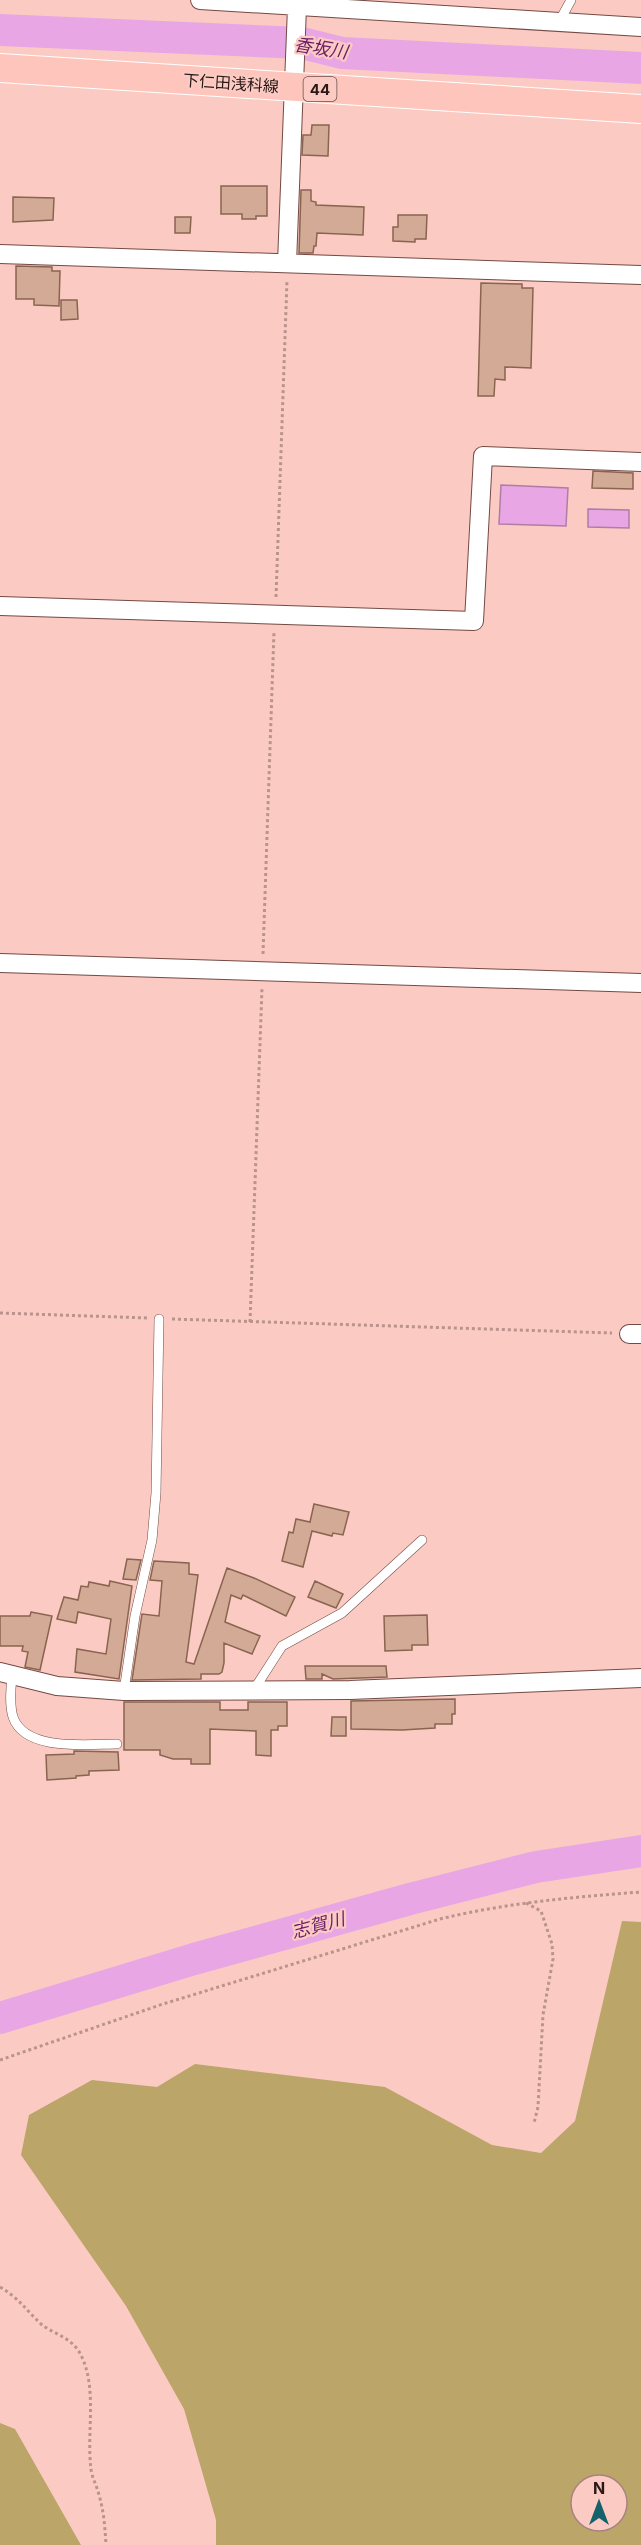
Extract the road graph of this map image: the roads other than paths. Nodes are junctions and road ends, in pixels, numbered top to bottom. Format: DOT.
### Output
graph roads {
  1 [pos="202,0"];
  2 [pos="571,0"];
  3 [pos="409,7"];
  4 [pos="297,11"];
  5 [pos="559,22"];
  6 [pos="641,27"];
  7 [pos="0,68"];
  8 [pos="295,80"];
  9 [pos="641,109"];
  10 [pos="0,254"];
  11 [pos="287,263"];
  12 [pos="641,275"];
  13 [pos="641,462"];
  14 [pos="0,606"];
  15 [pos="0,963"];
  16 [pos="641,983"];
  17 [pos="159,1319"];
  18 [pos="422,1540"];
  19 [pos="6,1673"];
  20 [pos="641,1678"];
  21 [pos="124,1691"];
  22 [pos="253,1691"];
  23 [pos="117,1744"];
  1 -- 4 [label="street"];
  2 -- 5 [label="lane"];
  3 -- 4 [label="street"];
  3 -- 5 [label="street"];
  4 -- 8 [label="street"];
  5 -- 6 [label="street"];
  7 -- 8 [label="main road, 下仁田浅科線 / 44"];
  8 -- 9 [label="main road, 下仁田浅科線 / 44"];
  8 -- 11 [label="street"];
  10 -- 11 [label="street"];
  11 -- 12 [label="street"];
  13 -- 14 [label="street"];
  15 -- 16 [label="street"];
  17 -- 21 [label="lane"];
  18 -- 22 [label="lane"];
  19 -- 21 [label="street"];
  19 -- 23 [label="lane"];
  20 -- 22 [label="street"];
  21 -- 22 [label="street"];
}
